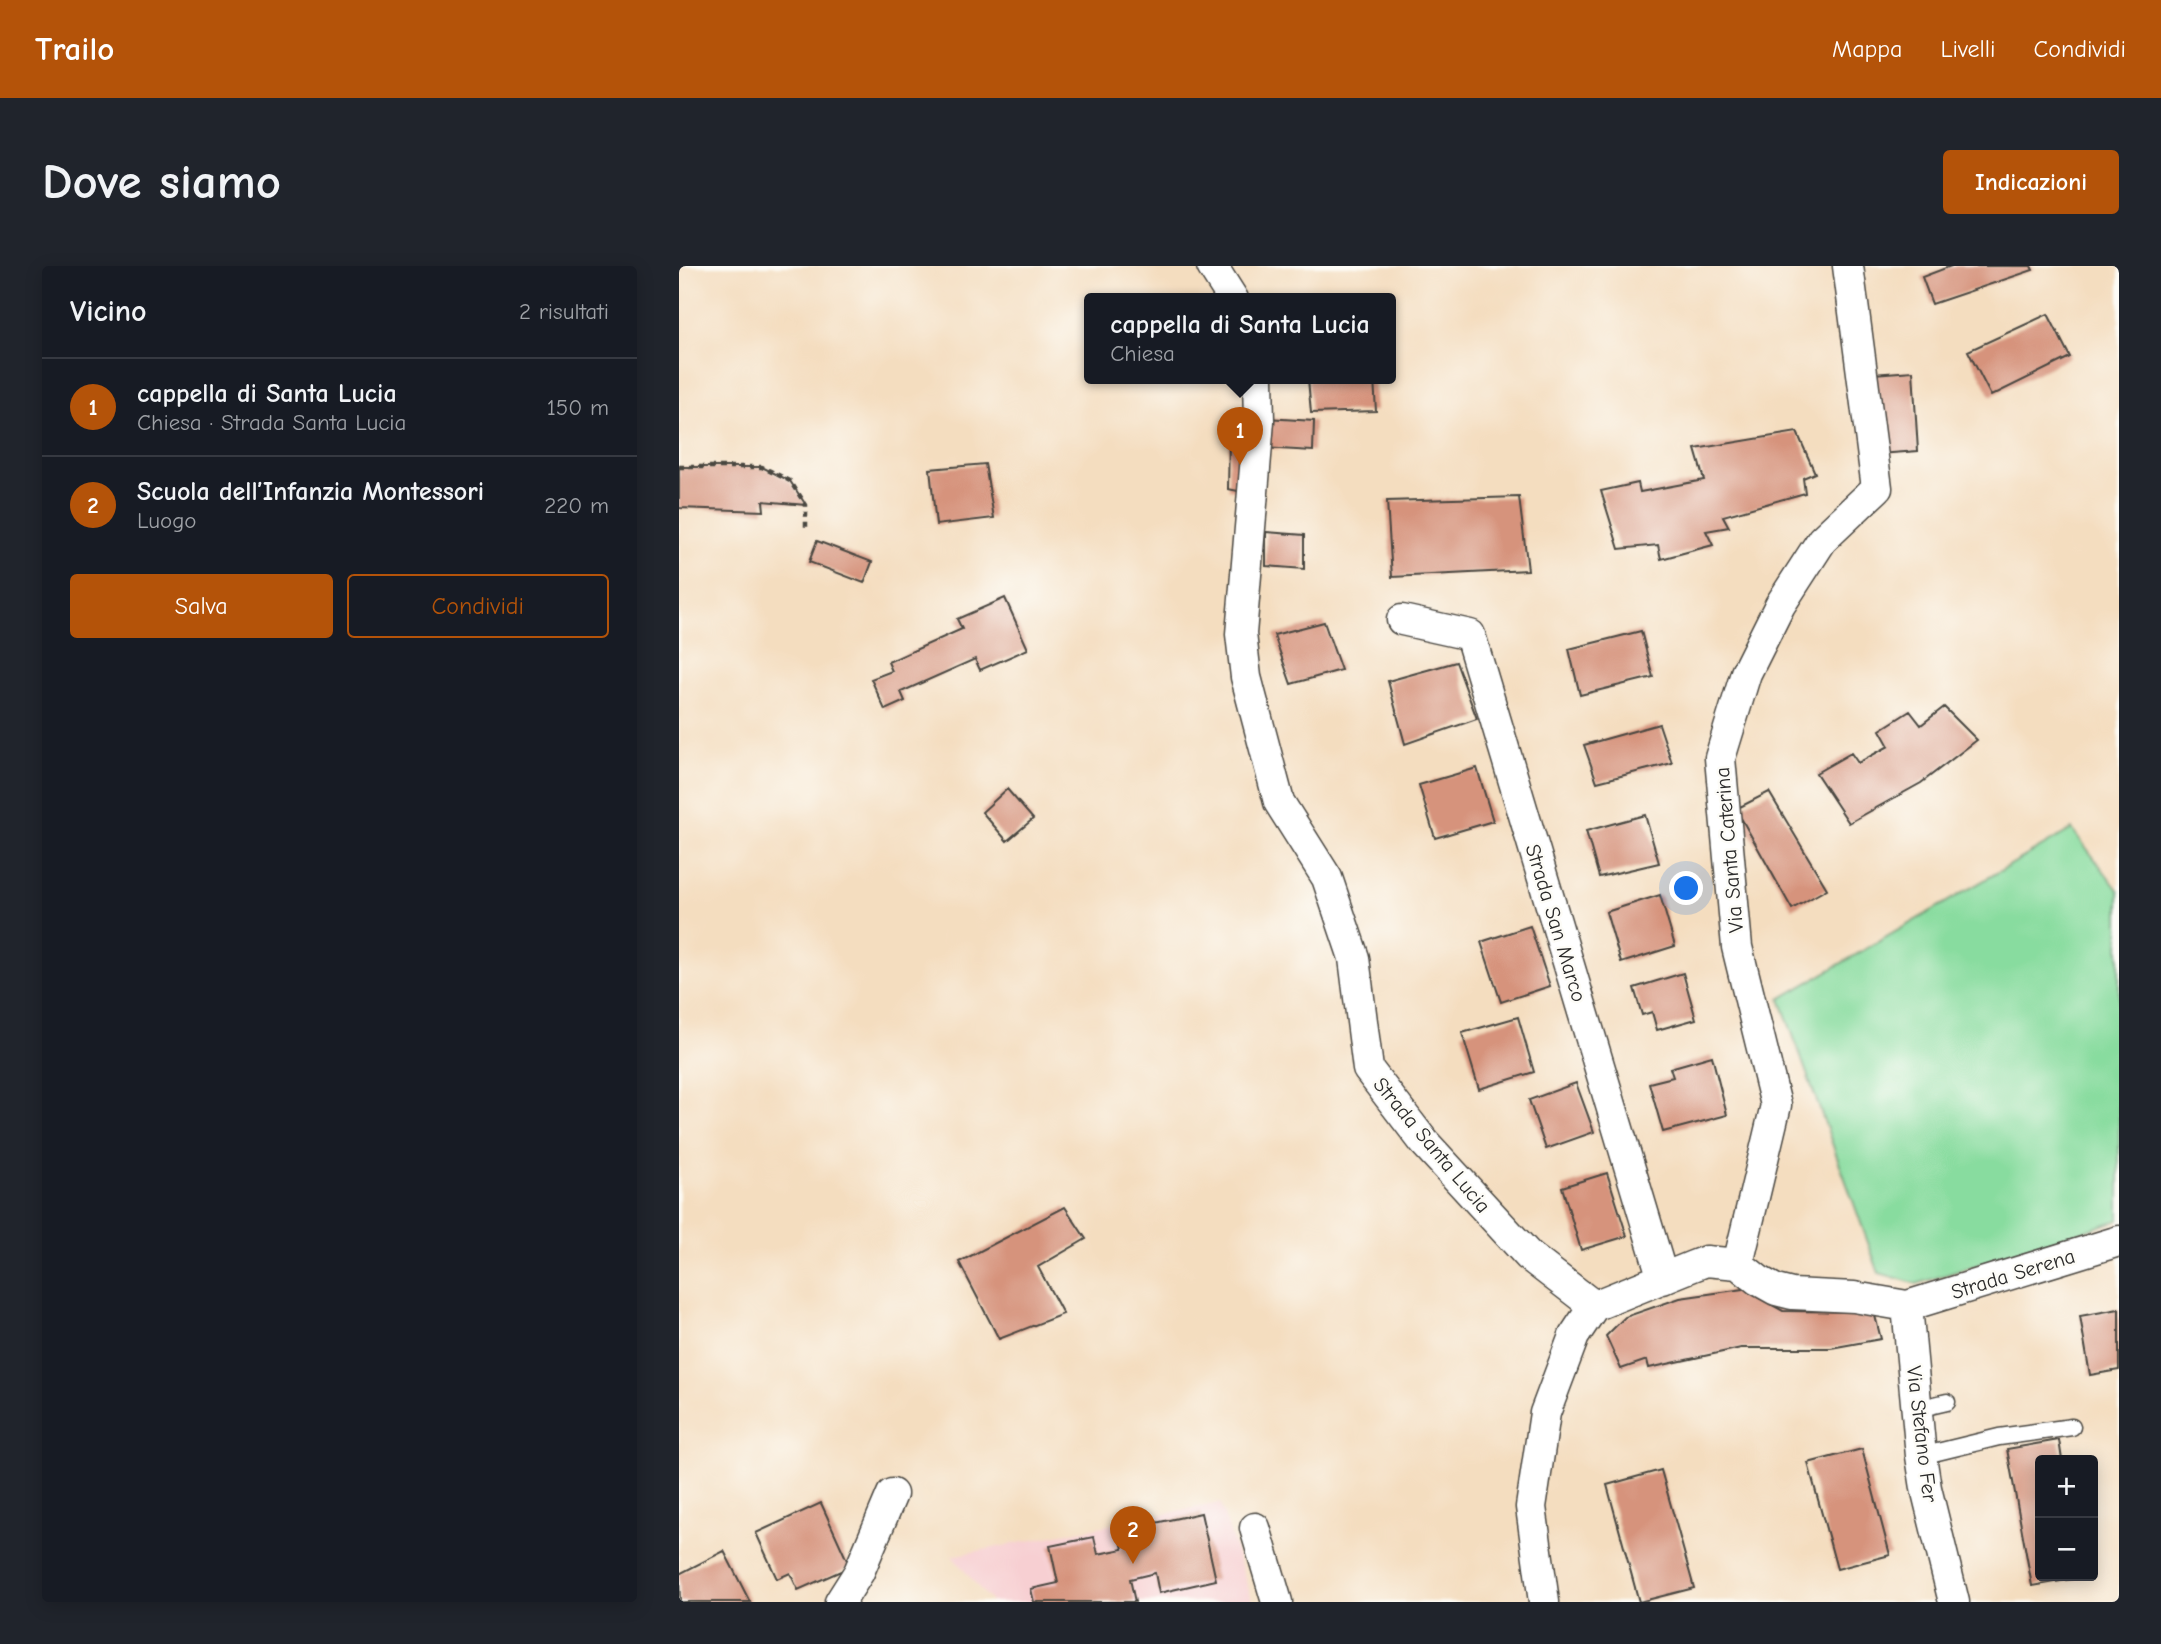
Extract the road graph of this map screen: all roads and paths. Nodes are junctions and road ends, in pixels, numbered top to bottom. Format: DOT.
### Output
graph roads {
  1 [pos="1212,266"];
  2 [pos="1848,266"];
  3 [pos="1229,293"];
  4 [pos="1258,384"];
  5 [pos="679,467"];
  6 [pos="806,527"];
  7 [pos="1402,620"];
  8 [pos="2119,1241"];
  9 [pos="1738,1264"];
  10 [pos="1663,1279"];
  11 [pos="1594,1306"];
  12 [pos="1907,1306"];
  13 [pos="1947,1402"];
  14 [pos="1917,1409"];
  15 [pos="2072,1427"];
  16 [pos="1921,1456"];
  17 [pos="892,1494"];
  18 [pos="1255,1528"];
  19 [pos="840,1602"];
  20 [pos="1277,1602"];
  21 [pos="1544,1602"];
  22 [pos="1954,1602"];
  1 -- 3 [label="street"];
  2 -- 9 [label="street, Via Santa Caterina"];
  4 -- 11 [label="street, Strada Santa Lucia"];
  5 -- 6 [label="path"];
  7 -- 10 [label="street, Strada San Marco"];
  8 -- 12 [label="street, Strada Serena"];
  9 -- 10 [label="street"];
  9 -- 12 [label="street"];
  10 -- 11 [label="street"];
  11 -- 21 [label="street"];
  12 -- 14 [label="street, Via Stefano Fer"];
  13 -- 14 [label="lane"];
  14 -- 16 [label="street, Via Stefano Fer"];
  15 -- 16 [label="lane"];
  16 -- 22 [label="street, Via Stefano Fer"];
  17 -- 19 [label="street"];
  18 -- 20 [label="street"];
}
